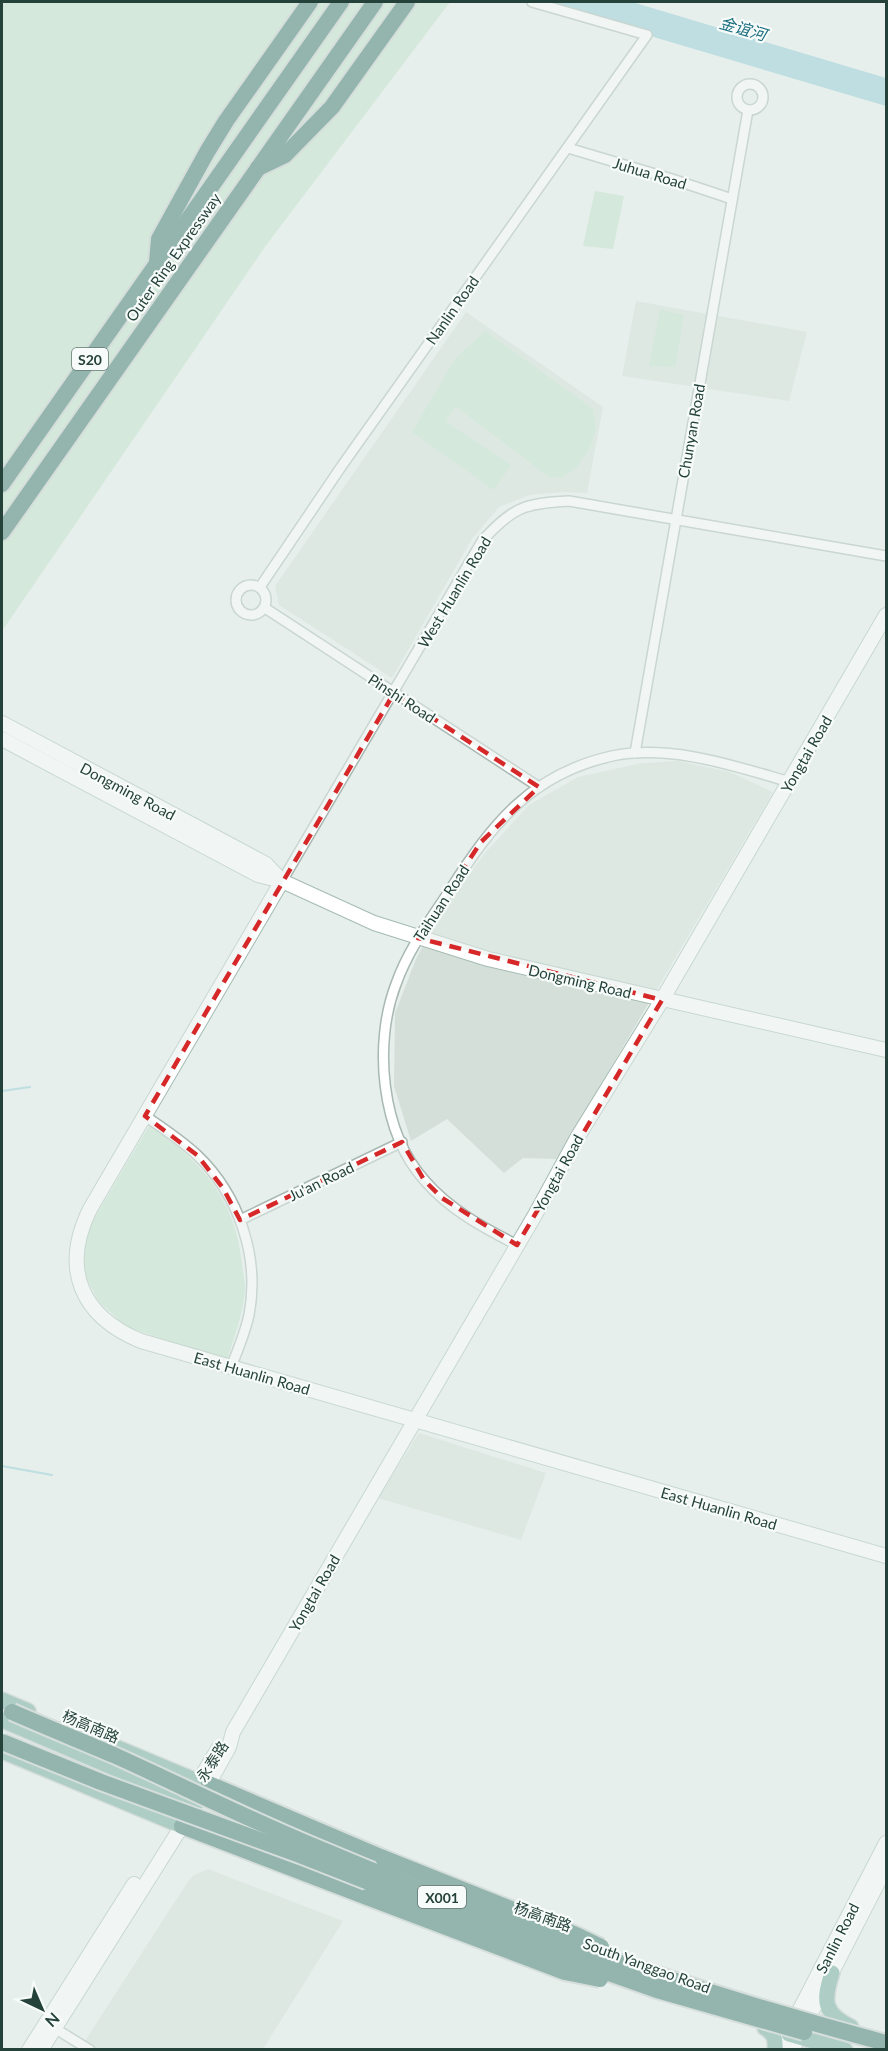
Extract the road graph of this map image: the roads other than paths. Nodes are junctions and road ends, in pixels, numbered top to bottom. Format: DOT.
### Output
graph roads {
  1 [pos="310,2"];
  2 [pos="341,2"];
  3 [pos="375,2"];
  4 [pos="407,2"];
  5 [pos="532,2"];
  6 [pos="748,110"];
  7 [pos="568,148"];
  8 [pos="258,168"];
  9 [pos="732,199"];
  10 [pos="156,264"];
  11 [pos="2,484"];
  12 [pos="676,520"];
  13 [pos="2,532"];
  14 [pos="886,556"];
  15 [pos="260,587"];
  16 [pos="265,608"];
  17 [pos="886,615"];
  18 [pos="394,693"];
  19 [pos="2,723"];
  20 [pos="2,739"];
  21 [pos="635,753"];
  22 [pos="46,755"];
  23 [pos="789,782"];
  24 [pos="539,787"];
  25 [pos="282,881"];
  26 [pos="418,938"];
  27 [pos="662,1000"];
  28 [pos="886,1050"];
  29 [pos="145,1116"];
  30 [pos="402,1142"];
  31 [pos="240,1220"];
  32 [pos="517,1245"];
  33 [pos="231,1367"];
  34 [pos="415,1420"];
  35 [pos="886,1556"];
  36 [pos="6,1709"];
  37 [pos="2,1731"];
  38 [pos="233,1732"];
  39 [pos="2,1742"];
  40 [pos="2,1751"];
  41 [pos="192,1803"];
  42 [pos="320,1836"];
  43 [pos="886,1843"];
  44 [pos="886,1867"];
  45 [pos="832,1973"];
  46 [pos="657,1982"];
  47 [pos="804,2015"];
  48 [pos="50,2025"];
  49 [pos="851,2027"];
  50 [pos="765,2028"];
  51 [pos="886,2036"];
  52 [pos="793,2040"];
  53 [pos="886,2043"];
  54 [pos="29,2049"];
  55 [pos="41,2049"];
  56 [pos="90,2049"];
  57 [pos="777,2049"];
  58 [pos="845,2049"];
  59 [pos="869,2049"];
  1 -- 10 [label="highway"];
  2 -- 10 [label="highway, Outer Ring Expressway / S20"];
  3 -- 8 [label="highway, Outer Ring Expressway / S20"];
  4 -- 8 [label="highway"];
  5 -- 7 [label="street, Nanlin Road"];
  6 -- 9 [label="street, Chunyan Road"];
  7 -- 9 [label="street, Juhua Road"];
  7 -- 15 [label="street, Nanlin Road"];
  8 -- 13 [label="highway, Outer Ring Expressway / S20"];
  9 -- 12 [label="street, Chunyan Road"];
  10 -- 11 [label="highway, Outer Ring Expressway / S20"];
  12 -- 14 [label="street, West Huanlin Road"];
  12 -- 18 [label="street, West Huanlin Road"];
  12 -- 21 [label="street, Chunyan Road"];
  15 -- 16 [label="street"];
  15 -- 16 [label="street"];
  16 -- 18 [label="street, Pinshi Road"];
  17 -- 23 [label="street, Yongtai Road"];
  18 -- 24 [label="street, Pinshi Road"];
  18 -- 25 [label="street, West Huanlin Road"];
  19 -- 22 [label="street, Dongming Road"];
  20 -- 22 [label="street, Dongming Road"];
  21 -- 23 [label="street, Taihuan Road"];
  21 -- 24 [label="street, Taihuan Road"];
  22 -- 25 [label="street, Dongming Road"];
  23 -- 27 [label="street, Yongtai Road"];
  24 -- 26 [label="street, Taihuan Road"];
  25 -- 26 [label="street, Dongming Road"];
  25 -- 29 [label="street, East Huanlin Road"];
  26 -- 27 [label="street, Dongming Road"];
  26 -- 30 [label="street, Taihuan Road"];
  27 -- 28 [label="street, Dongming Road"];
  27 -- 32 [label="street, Yongtai Road"];
  29 -- 31 [label="street"];
  29 -- 33 [label="street, East Huanlin Road"];
  30 -- 31 [label="street, Ju'an Road"];
  30 -- 32 [label="street, Taihuan Road"];
  31 -- 33 [label="street"];
  32 -- 34 [label="street, Yongtai Road"];
  33 -- 34 [label="street, East Huanlin Road"];
  34 -- 35 [label="street, East Huanlin Road"];
  34 -- 38 [label="street, Yongtai Road"];
  36 -- 41 [label="main road, 杨高南路 / X001"];
  36 -- 41 [label="main road, 杨高南路"];
  36 -- 46 [label="highway, 杨高南路 / X001, bridge"];
  37 -- 41 [label="main road, 杨高南路 / X001"];
  38 -- 41 [label="street, 永泰路"];
  39 -- 46 [label="highway, 杨高南路 / X001, bridge"];
  40 -- 41 [label="main road, 杨高南路"];
  41 -- 42 [label="main road, 杨高南路 / X001"];
  41 -- 42 [label="highway"];
  41 -- 46 [label="main road, South Yanggao Road / X001"];
  41 -- 46 [label="highway, bridge"];
  41 -- 48 [label="street, 永泰路"];
  42 -- 46 [label="highway, bridge"];
  43 -- 47 [label="street, Sanlin Road"];
  44 -- 45 [label="street, Sanlin Road"];
  45 -- 47 [label="street, Sanlin Road"];
  45 -- 49 [label="main road"];
  46 -- 47 [label="main road, South Yanggao Road / X001"];
  46 -- 50 [label="main road, South Yanggao Road / X001"];
  46 -- 53 [label="highway, 杨高南路 / X001, bridge"];
  46 -- 59 [label="highway, 杨高南路 / X001, bridge"];
  47 -- 49 [label="main road, South Yanggao Road / X001"];
  47 -- 52 [label="street, Sanlin Road"];
  48 -- 54 [label="street"];
  48 -- 55 [label="street"];
  48 -- 56 [label="street"];
  49 -- 51 [label="main road, South Yanggao Road / X001"];
  50 -- 52 [label="main road, South Yanggao Road"];
  50 -- 57 [label="main road"];
  52 -- 57 [label="street, Sanlin Road"];
  52 -- 58 [label="main road, South Yanggao Road"];
}
